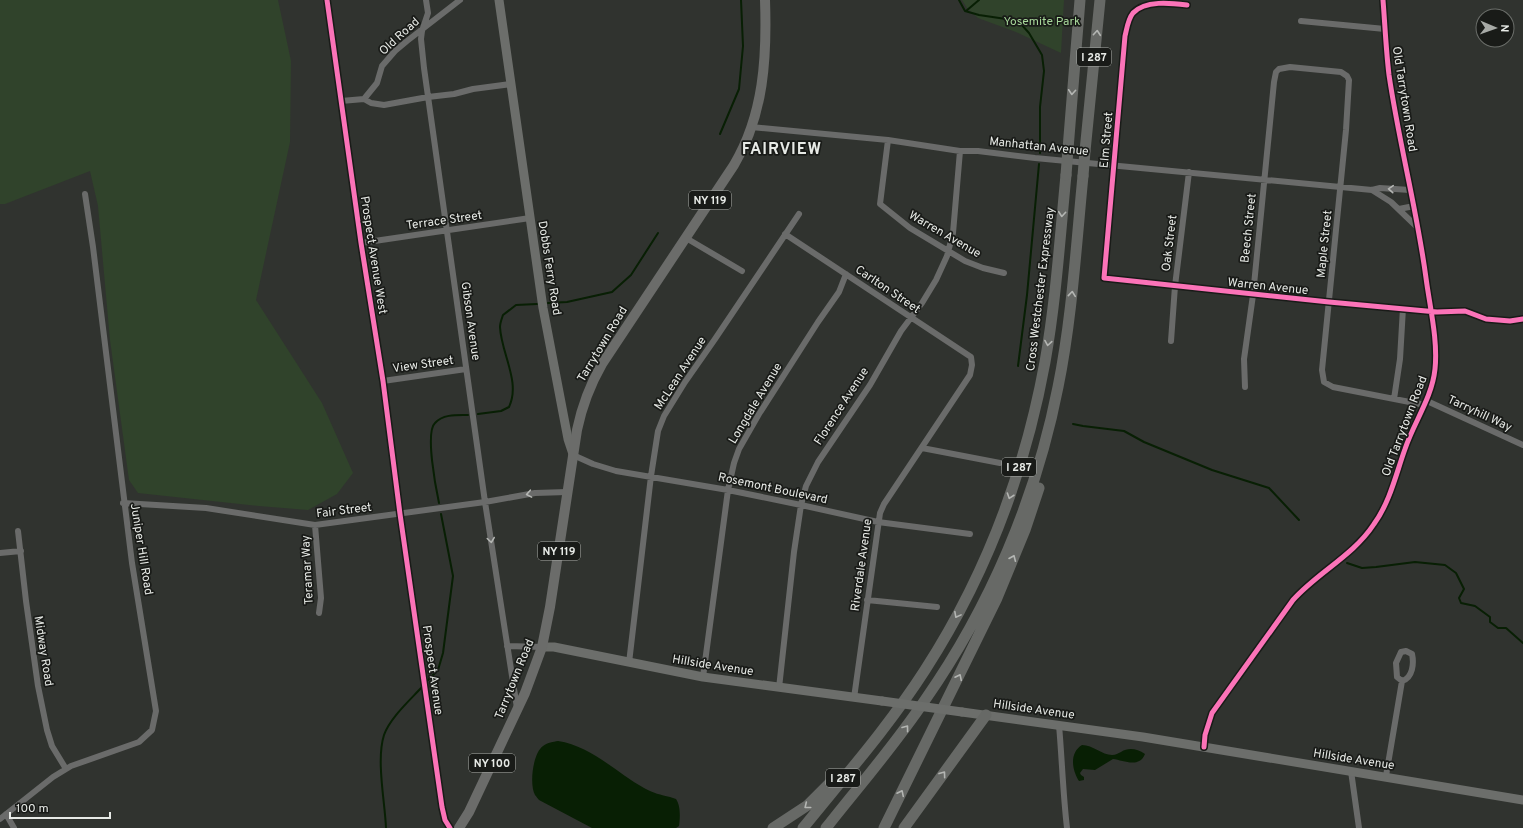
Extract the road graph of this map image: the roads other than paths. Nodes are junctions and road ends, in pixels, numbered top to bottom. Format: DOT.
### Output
graph roads {
  1 [pos="327,0"];
  2 [pos="426,0"];
  3 [pos="460,0"];
  4 [pos="499,0"];
  5 [pos="764,0"];
  6 [pos="1080,0"];
  7 [pos="1100,0"];
  8 [pos="1383,0"];
  9 [pos="1187,5"];
  10 [pos="1301,21"];
  11 [pos="422,29"];
  12 [pos="1385,29"];
  13 [pos="1276,72"];
  14 [pos="511,84"];
  15 [pos="428,97"];
  16 [pos="364,99"];
  17 [pos="341,101"];
  18 [pos="751,128"];
  19 [pos="888,140"];
  20 [pos="960,151"];
  21 [pos="1113,165"];
  22 [pos="1189,172"];
  23 [pos="1264,180"];
  24 [pos="1340,187"];
  25 [pos="1372,190"];
  26 [pos="1410,190"];
  27 [pos="84,194"];
  28 [pos="1414,206"];
  29 [pos="1399,209"];
  30 [pos="799,214"];
  31 [pos="530,218"];
  32 [pos="1418,227"];
  33 [pos="448,230"];
  34 [pos="785,234"];
  35 [pos="686,238"];
  36 [pos="362,243"];
  37 [pos="948,250"];
  38 [pos="742,271"];
  39 [pos="1004,273"];
  40 [pos="846,274"];
  41 [pos="1104,278"];
  42 [pos="1175,286"];
  43 [pos="1253,295"];
  44 [pos="1329,302"];
  45 [pos="1403,308"];
  46 [pos="1431,311"];
  47 [pos="911,318"];
  48 [pos="1523,319"];
  49 [pos="1171,341"];
  50 [pos="972,365"];
  51 [pos="466,369"];
  52 [pos="384,380"];
  53 [pos="1245,387"];
  54 [pos="1058,388"];
  55 [pos="1394,399"];
  56 [pos="1426,403"];
  57 [pos="1523,445"];
  58 [pos="922,448"];
  59 [pos="573,455"];
  60 [pos="1000,463"];
  61 [pos="651,476"];
  62 [pos="728,490"];
  63 [pos="567,492"];
  64 [pos="485,502"];
  65 [pos="123,504"];
  66 [pos="801,505"];
  67 [pos="400,514"];
  68 [pos="878,522"];
  69 [pos="315,525"];
  70 [pos="18,531"];
  71 [pos="970,534"];
  72 [pos="21,550"];
  73 [pos="0,553"];
  74 [pos="868,600"];
  75 [pos="937,607"];
  76 [pos="319,613"];
  77 [pos="507,646"];
  78 [pos="542,647"];
  79 [pos="629,663"];
  80 [pos="704,677"];
  81 [pos="1402,681"];
  82 [pos="779,688"];
  83 [pos="854,698"];
  84 [pos="518,709"];
  85 [pos="986,715"];
  86 [pos="1059,725"];
  87 [pos="884,729"];
  88 [pos="1204,747"];
  89 [pos="66,769"];
  90 [pos="1351,771"];
  91 [pos="1386,776"];
  92 [pos="1523,800"];
  93 [pos="470,812"];
  94 [pos="6,814"];
  95 [pos="0,819"];
  96 [pos="14,828"];
  97 [pos="450,828"];
  98 [pos="459,828"];
  99 [pos="468,828"];
  100 [pos="773,828"];
  101 [pos="803,828"];
  102 [pos="826,828"];
  103 [pos="884,828"];
  104 [pos="904,828"];
  105 [pos="1066,828"];
  106 [pos="1358,828"];
  1 -- 17 [label="street, Prospect Avenue West"];
  2 -- 11 [label="street, Gibson Avenue"];
  3 -- 11 [label="street, Old Road"];
  4 -- 14 [label="main road, Dobbs Ferry Road"];
  5 -- 18 [label="main road, Tarrytown Road / NY 119"];
  6 -- 87 [label="highway, Cross Westchester Expressway / I 287, one-way, bridge"];
  54 -- 7 [label="highway, I 287, one-way, bridge"];
  8 -- 12 [label="street, Old Tarrytown Road"];
  9 -- 21 [label="street, Elm Street"];
  10 -- 12 [label="street"];
  11 -- 15 [label="street, Gibson Avenue"];
  11 -- 16 [label="street, Old Road"];
  12 -- 26 [label="street, Old Tarrytown Road"];
  13 -- 23 [label="street, Beech Street"];
  13 -- 24 [label="street, Maple Street"];
  14 -- 15 [label="street"];
  14 -- 31 [label="main road, Dobbs Ferry Road"];
  15 -- 16 [label="street"];
  15 -- 33 [label="street, Gibson Avenue"];
  16 -- 17 [label="street"];
  17 -- 36 [label="street, Prospect Avenue West"];
  18 -- 19 [label="street, Manhattan Avenue"];
  18 -- 35 [label="main road, Tarrytown Road / NY 119"];
  19 -- 20 [label="street, Manhattan Avenue"];
  19 -- 37 [label="street, Warren Avenue"];
  20 -- 21 [label="street, Manhattan Avenue"];
  20 -- 37 [label="street, Florence Avenue"];
  21 -- 22 [label="street, Manhattan Avenue"];
  21 -- 41 [label="street, Elm Street"];
  22 -- 23 [label="street, Manhattan Avenue"];
  22 -- 42 [label="street, Oak Street"];
  23 -- 24 [label="street, Manhattan Avenue"];
  23 -- 43 [label="street, Beech Street"];
  24 -- 25 [label="street, Manhattan Avenue"];
  24 -- 44 [label="street, Maple Street"];
  26 -- 25 [label="street, Manhattan Avenue, one-way"];
  25 -- 29 [label="street, Manhattan Avenue"];
  26 -- 28 [label="street, Old Tarrytown Road"];
  27 -- 65 [label="street, Juniper Hill Road"];
  28 -- 29 [label="street"];
  28 -- 32 [label="street, Old Tarrytown Road"];
  29 -- 32 [label="street, Manhattan Avenue"];
  30 -- 34 [label="street, McLean Avenue"];
  31 -- 33 [label="street, Terrace Street"];
  31 -- 59 [label="main road, Dobbs Ferry Road"];
  32 -- 46 [label="street, Old Tarrytown Road"];
  33 -- 36 [label="street, Terrace Street"];
  33 -- 51 [label="street, Gibson Avenue"];
  34 -- 40 [label="street, Carlton Street"];
  34 -- 61 [label="street, McLean Avenue"];
  35 -- 38 [label="street"];
  35 -- 59 [label="main road, Tarrytown Road / NY 119"];
  36 -- 52 [label="street, Prospect Avenue West"];
  37 -- 39 [label="street, Warren Avenue"];
  37 -- 47 [label="street, Florence Avenue"];
  40 -- 47 [label="street, Carlton Street"];
  40 -- 62 [label="street, Longdale Avenue"];
  41 -- 42 [label="street, Warren Avenue"];
  42 -- 43 [label="street, Warren Avenue"];
  42 -- 49 [label="street, Oak Street"];
  43 -- 44 [label="street, Warren Avenue"];
  43 -- 53 [label="street, Beech Street"];
  44 -- 45 [label="street, Warren Avenue"];
  44 -- 55 [label="street, Maple Street"];
  45 -- 46 [label="street, Warren Avenue"];
  45 -- 55 [label="street"];
  46 -- 48 [label="street"];
  46 -- 56 [label="street, Old Tarrytown Road"];
  47 -- 50 [label="street, Carlton Street"];
  47 -- 66 [label="street, Florence Avenue"];
  50 -- 58 [label="street, Riverdale Avenue"];
  51 -- 52 [label="street, View Street"];
  51 -- 64 [label="street, Gibson Avenue"];
  52 -- 67 [label="street, Prospect Avenue West"];
  102 -- 54 [label="highway, I 287, one-way"];
  103 -- 54 [label="highway, one-way"];
  55 -- 56 [label="street, Maple Street"];
  56 -- 57 [label="street, Tarryhill Way"];
  56 -- 88 [label="street, Old Tarrytown Road"];
  58 -- 60 [label="street"];
  58 -- 68 [label="street, Riverdale Avenue"];
  59 -- 61 [label="street, Rosemont Boulevard"];
  59 -- 63 [label="main road, Tarrytown Road / NY 119"];
  61 -- 62 [label="street, Rosemont Boulevard"];
  61 -- 79 [label="street, McLean Avenue"];
  62 -- 66 [label="street, Rosemont Boulevard"];
  62 -- 80 [label="street, Longdale Avenue"];
  63 -- 64 [label="street, Fair Street, one-way"];
  63 -- 78 [label="main road, Tarrytown Road / NY 119"];
  64 -- 67 [label="street, Fair Street"];
  64 -- 77 [label="street, Gibson Avenue, one-way"];
  65 -- 69 [label="street, Fair Street"];
  65 -- 89 [label="street, Juniper Hill Road"];
  66 -- 68 [label="street, Rosemont Boulevard"];
  66 -- 82 [label="street, Florence Avenue"];
  67 -- 69 [label="street, Fair Street"];
  67 -- 97 [label="street, Prospect Avenue"];
  68 -- 71 [label="street, Rosemont Boulevard"];
  68 -- 74 [label="street, Riverdale Avenue"];
  69 -- 76 [label="street, Teramar Way"];
  70 -- 72 [label="street, Midway Road"];
  72 -- 73 [label="street"];
  72 -- 89 [label="street, Midway Road"];
  74 -- 75 [label="street"];
  74 -- 83 [label="street, Riverdale Avenue"];
  77 -- 78 [label="street"];
  77 -- 84 [label="street, Gibson Avenue"];
  78 -- 79 [label="main road, Hillside Avenue"];
  78 -- 84 [label="main road, Tarrytown Road / NY 100"];
  79 -- 80 [label="main road, Hillside Avenue"];
  80 -- 82 [label="main road, Hillside Avenue"];
  81 -- 81 [label="street"];
  81 -- 91 [label="street"];
  82 -- 83 [label="main road, Hillside Avenue"];
  83 -- 85 [label="main road, Hillside Avenue, bridge"];
  84 -- 93 [label="main road, Tarrytown Road / NY 100"];
  85 -- 86 [label="main road, Hillside Avenue"];
  104 -- 85 [label="highway, one-way"];
  86 -- 88 [label="main road, Hillside Avenue"];
  86 -- 105 [label="street"];
  87 -- 100 [label="highway, one-way"];
  87 -- 101 [label="highway, Cross Westchester Expressway / I 287"];
  88 -- 90 [label="main road, Hillside Avenue"];
  89 -- 94 [label="street, Juniper Hill Road"];
  90 -- 91 [label="main road, Hillside Avenue"];
  90 -- 106 [label="street"];
  91 -- 92 [label="main road, Hillside Avenue"];
  93 -- 98 [label="main road, Tarrytown Road / NY 100"];
  93 -- 99 [label="main road, Tarrytown Road / NY 100"];
  94 -- 95 [label="street, Juniper Hill Road"];
  94 -- 96 [label="street"];
}
